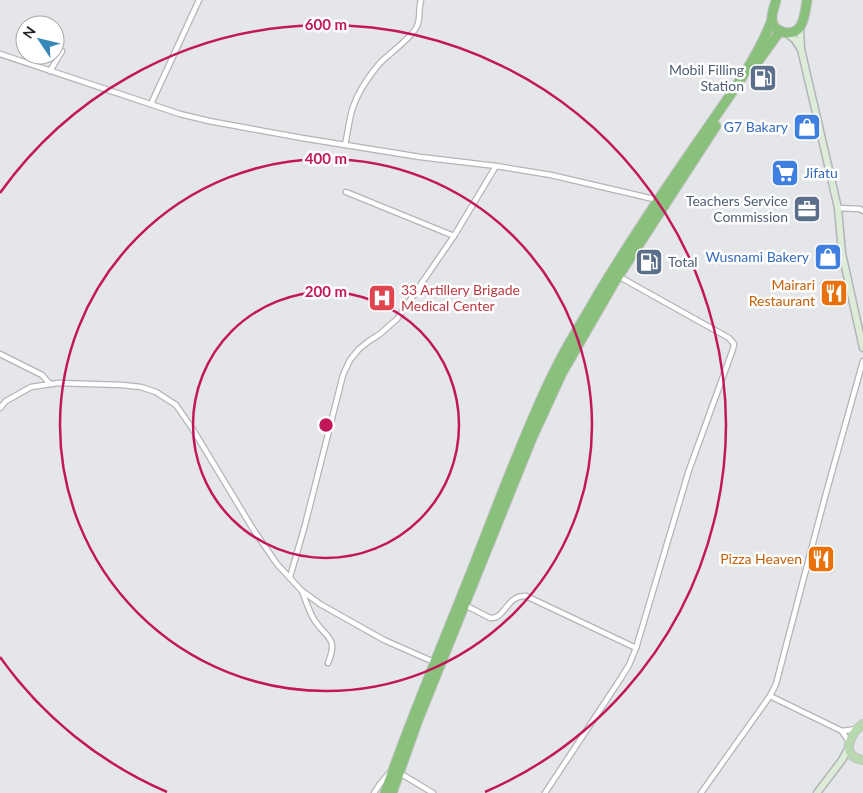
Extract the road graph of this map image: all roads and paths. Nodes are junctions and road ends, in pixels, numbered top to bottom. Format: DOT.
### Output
graph roads {
  1 [pos="199,0"];
  2 [pos="421,0"];
  3 [pos="776,0"];
  4 [pos="808,1"];
  5 [pos="772,20"];
  6 [pos="800,27"];
  7 [pos="784,32"];
  8 [pos="801,49"];
  9 [pos="0,54"];
  10 [pos="54,65"];
  11 [pos="50,71"];
  12 [pos="151,104"];
  13 [pos="345,145"];
  14 [pos="496,166"];
  15 [pos="346,192"];
  16 [pos="658,200"];
  17 [pos="838,208"];
  18 [pos="863,211"];
  19 [pos="454,236"];
  20 [pos="615,274"];
  21 [pos="863,348"];
  22 [pos="0,354"];
  23 [pos="863,361"];
  24 [pos="50,384"];
  25 [pos="0,408"];
  26 [pos="473,576"];
  27 [pos="290,577"];
  28 [pos="302,590"];
  29 [pos="465,605"];
  30 [pos="636,648"];
  31 [pos="328,662"];
  32 [pos="437,664"];
  33 [pos="770,696"];
  34 [pos="860,727"];
  35 [pos="842,732"];
  36 [pos="849,745"];
  37 [pos="854,757"];
  38 [pos="842,760"];
  39 [pos="863,760"];
  40 [pos="396,771"];
  41 [pos="388,792"];
  42 [pos="374,793"];
  43 [pos="433,793"];
  44 [pos="545,793"];
  45 [pos="701,793"];
  46 [pos="818,793"];
  1 -- 12 [label="street"];
  2 -- 13 [label="street"];
  3 -- 5 [label="highway"];
  4 -- 6 [label="highway"];
  5 -- 7 [label="highway"];
  5 -- 16 [label="highway"];
  6 -- 7 [label="highway"];
  6 -- 8 [label="street"];
  7 -- 8 [label="street"];
  7 -- 20 [label="highway"];
  8 -- 17 [label="street"];
  9 -- 11 [label="street"];
  10 -- 11 [label="street"];
  11 -- 12 [label="street"];
  12 -- 13 [label="street"];
  13 -- 14 [label="street"];
  14 -- 16 [label="street"];
  14 -- 19 [label="street"];
  15 -- 19 [label="street"];
  16 -- 20 [label="highway"];
  17 -- 18 [label="street"];
  17 -- 21 [label="street"];
  19 -- 27 [label="street"];
  20 -- 26 [label="highway"];
  20 -- 30 [label="street"];
  22 -- 24 [label="street"];
  23 -- 33 [label="street"];
  24 -- 25 [label="street"];
  24 -- 27 [label="street"];
  26 -- 29 [label="highway"];
  26 -- 32 [label="highway"];
  27 -- 28 [label="street"];
  28 -- 31 [label="street"];
  28 -- 32 [label="street"];
  29 -- 30 [label="street"];
  29 -- 32 [label="highway"];
  30 -- 44 [label="street"];
  32 -- 40 [label="highway"];
  33 -- 35 [label="street"];
  33 -- 45 [label="street"];
  34 -- 35 [label="street"];
  34 -- 36 [label="main road"];
  35 -- 36 [label="street"];
  36 -- 37 [label="main road"];
  36 -- 38 [label="street"];
  37 -- 38 [label="street"];
  37 -- 39 [label="main road"];
  38 -- 46 [label="street"];
  40 -- 41 [label="highway"];
  40 -- 42 [label="street"];
  40 -- 43 [label="street"];
  41 -- 42 [label="street"];
}
